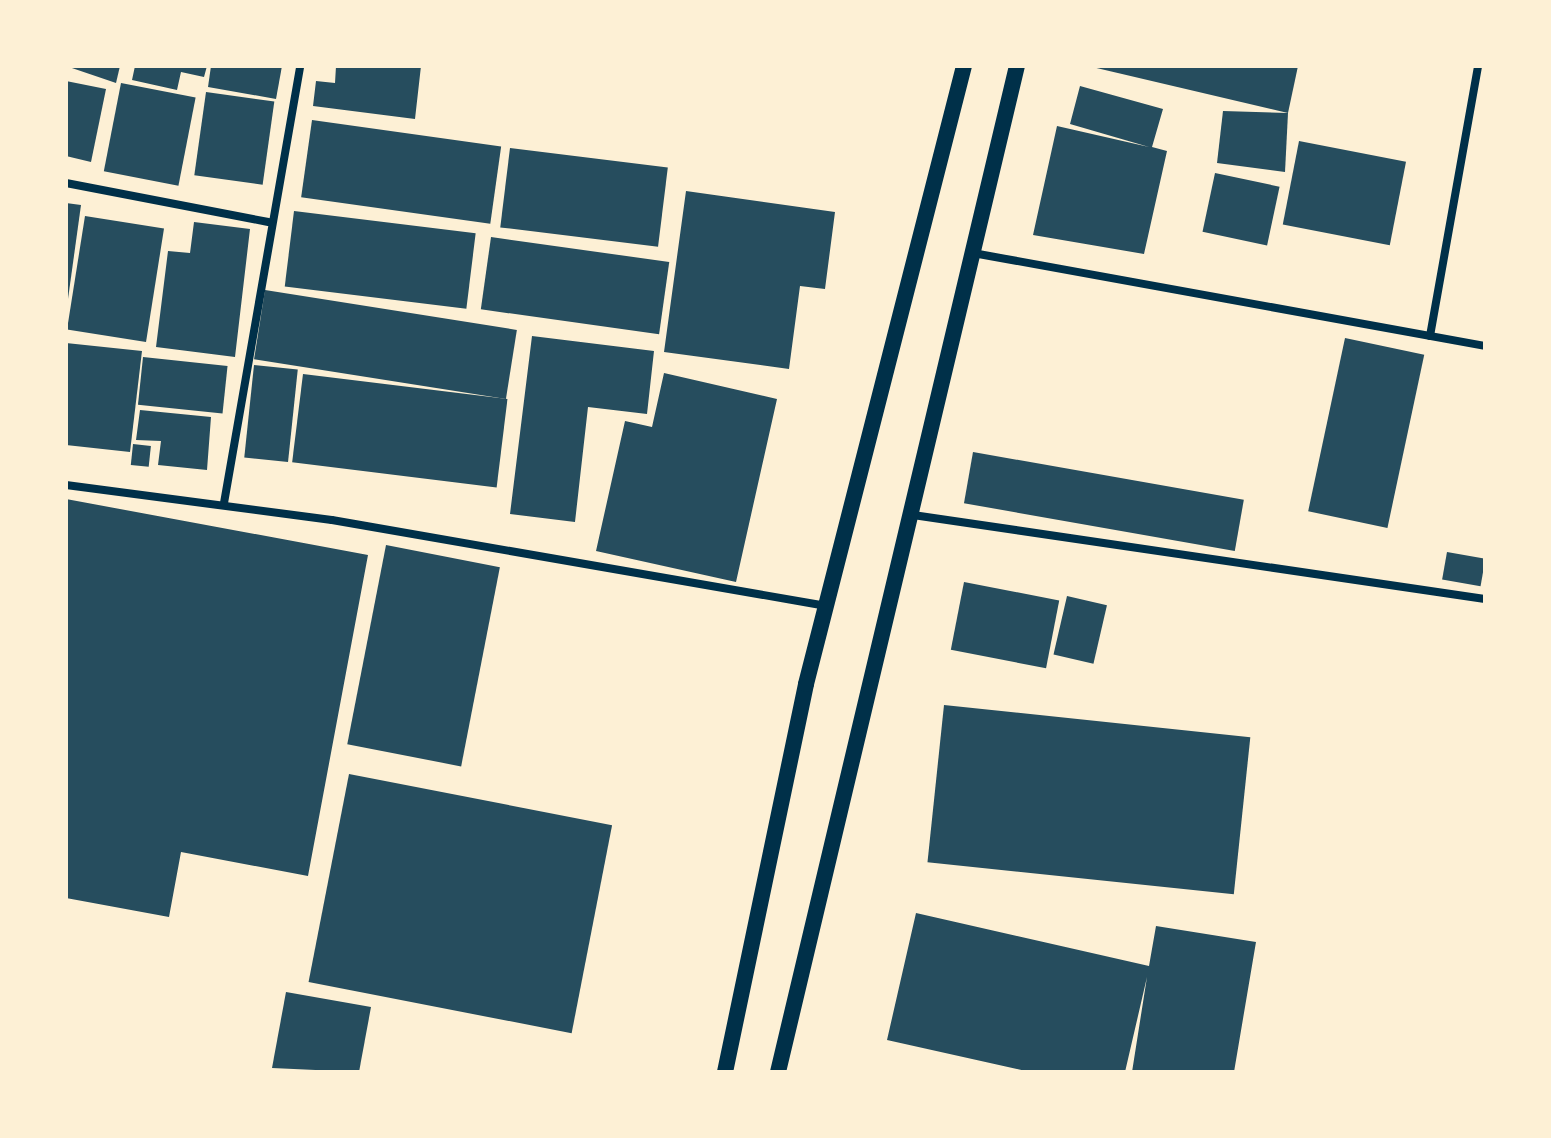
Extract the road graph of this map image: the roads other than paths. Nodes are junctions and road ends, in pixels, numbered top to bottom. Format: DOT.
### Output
graph roads {
  1 [pos="300,66"];
  2 [pos="964,66"];
  3 [pos="1017,66"];
  4 [pos="1478,66"];
  5 [pos="66,183"];
  6 [pos="268,222"];
  7 [pos="973,253"];
  8 [pos="1430,336"];
  9 [pos="1485,346"];
  10 [pos="66,485"];
  11 [pos="224,503"];
  12 [pos="913,515"];
  13 [pos="1485,599"];
  14 [pos="827,606"];
  15 [pos="725,1072"];
  16 [pos="778,1072"];
  1 -- 6 [label="street"];
  2 -- 14 [label="main road"];
  3 -- 7 [label="main road"];
  4 -- 8 [label="street"];
  5 -- 6 [label="street"];
  6 -- 11 [label="street"];
  7 -- 8 [label="street"];
  7 -- 12 [label="main road"];
  8 -- 9 [label="street"];
  10 -- 11 [label="street"];
  11 -- 14 [label="street"];
  12 -- 13 [label="street"];
  12 -- 16 [label="main road"];
  14 -- 15 [label="main road"];
}
